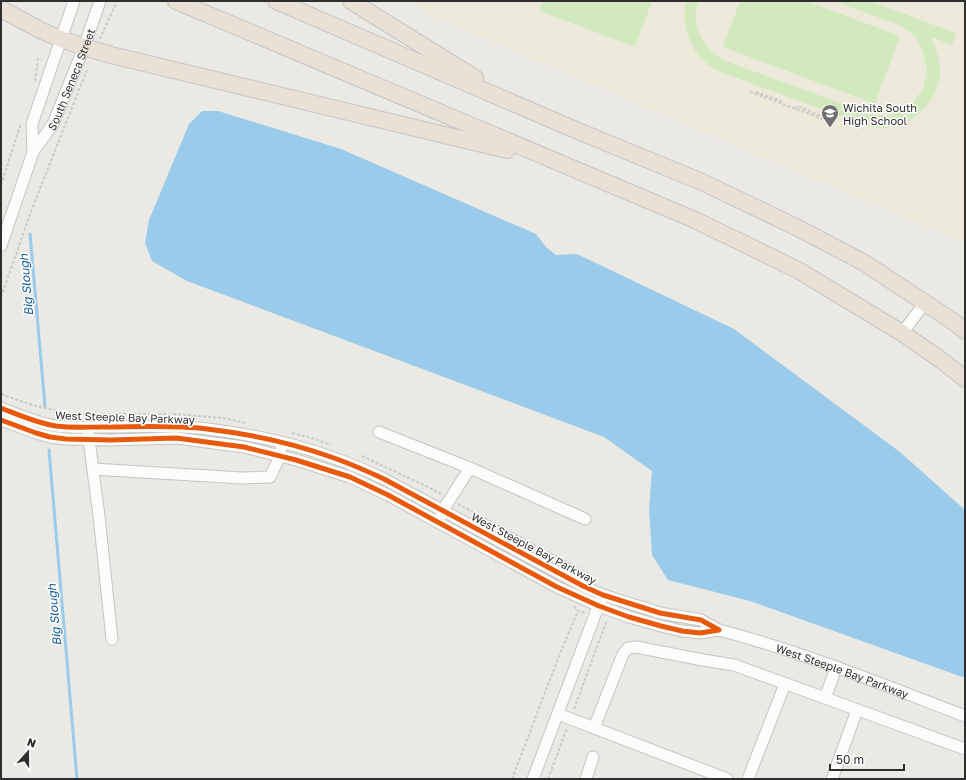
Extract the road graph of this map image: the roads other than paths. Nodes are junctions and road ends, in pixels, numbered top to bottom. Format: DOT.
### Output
graph roads {
  1 [pos="74,1"];
  2 [pos="100,1"];
  3 [pos="176,1"];
  4 [pos="276,1"];
  5 [pos="351,1"];
  6 [pos="1,9"];
  7 [pos="61,39"];
  8 [pos="84,47"];
  9 [pos="524,108"];
  10 [pos="34,152"];
  11 [pos="553,161"];
  12 [pos="4,228"];
  13 [pos="1,246"];
  14 [pos="925,303"];
  15 [pos="965,331"];
  16 [pos="902,333"];
  17 [pos="965,379"];
  18 [pos="1,408"];
  19 [pos="1,420"];
  20 [pos="87,427"];
  21 [pos="379,432"];
  22 [pos="89,439"];
  23 [pos="282,443"];
  24 [pos="280,456"];
  25 [pos="470,468"];
  26 [pos="93,469"];
  27 [pos="443,510"];
  28 [pos="585,519"];
  29 [pos="439,522"];
  30 [pos="603,595"];
  31 [pos="599,606"];
  32 [pos="719,630"];
  33 [pos="112,639"];
  34 [pos="836,668"];
  35 [pos="785,684"];
  36 [pos="825,698"];
  37 [pos="857,710"];
  38 [pos="558,714"];
  39 [pos="965,716"];
  40 [pos="594,728"];
  41 [pos="965,749"];
  42 [pos="593,757"];
  43 [pos="533,779"];
  44 [pos="586,779"];
  45 [pos="727,779"];
  46 [pos="748,779"];
  47 [pos="832,779"];
  1 -- 7 [label="street, South Seneca Street"];
  2 -- 8 [label="street, South Seneca Street"];
  3 -- 11 [label="highway"];
  4 -- 9 [label="highway"];
  5 -- 9 [label="highway"];
  6 -- 7 [label="highway"];
  7 -- 8 [label="highway"];
  7 -- 10 [label="street, South Seneca Street"];
  8 -- 10 [label="street, South Seneca Street"];
  8 -- 11 [label="highway"];
  9 -- 14 [label="highway"];
  10 -- 12 [label="street, South Seneca Street"];
  11 -- 16 [label="highway"];
  12 -- 13 [label="street, South Seneca Street"];
  14 -- 15 [label="highway"];
  14 -- 16 [label="street"];
  16 -- 17 [label="highway"];
  18 -- 20 [label="street, West Steeple Bay Parkway"];
  19 -- 22 [label="street, West Steeple Bay Parkway"];
  20 -- 22 [label="street"];
  20 -- 23 [label="street, West Steeple Bay Parkway"];
  21 -- 25 [label="street"];
  22 -- 24 [label="street, West Steeple Bay Parkway"];
  22 -- 26 [label="street"];
  23 -- 24 [label="street"];
  23 -- 27 [label="street, West Steeple Bay Parkway"];
  24 -- 26 [label="street"];
  24 -- 29 [label="street, West Steeple Bay Parkway"];
  25 -- 27 [label="street"];
  25 -- 28 [label="street"];
  26 -- 33 [label="street"];
  27 -- 29 [label="street"];
  27 -- 30 [label="street, West Steeple Bay Parkway"];
  29 -- 31 [label="street, West Steeple Bay Parkway"];
  30 -- 31 [label="street"];
  30 -- 32 [label="street, West Steeple Bay Parkway"];
  31 -- 32 [label="street, West Steeple Bay Parkway"];
  31 -- 38 [label="street"];
  32 -- 34 [label="street, West Steeple Bay Parkway"];
  34 -- 36 [label="street"];
  34 -- 39 [label="street, West Steeple Bay Parkway"];
  35 -- 36 [label="street"];
  35 -- 40 [label="street"];
  35 -- 46 [label="street"];
  36 -- 37 [label="street"];
  37 -- 41 [label="street"];
  37 -- 47 [label="street"];
  38 -- 40 [label="street"];
  38 -- 43 [label="street"];
  40 -- 45 [label="street"];
  42 -- 44 [label="street"];
}
